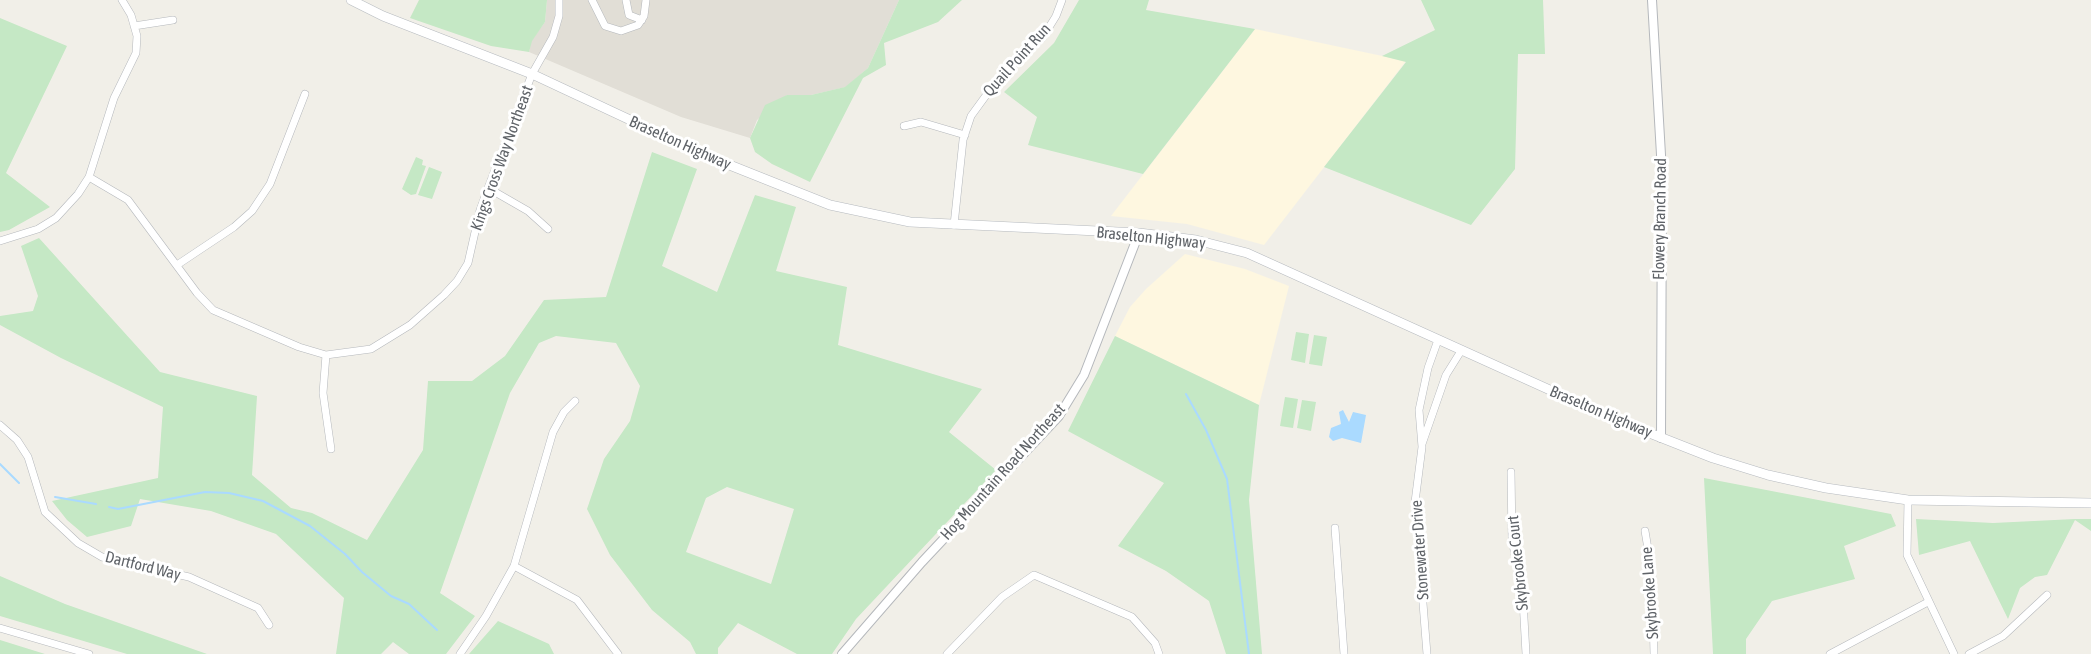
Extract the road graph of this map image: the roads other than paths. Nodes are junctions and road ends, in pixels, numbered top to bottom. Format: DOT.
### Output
graph roads {
  1 [pos="122,0"];
  2 [pos="351,0"];
  3 [pos="559,0"];
  4 [pos="592,0"];
  5 [pos="626,0"];
  6 [pos="646,0"];
  7 [pos="1062,0"];
  8 [pos="1652,0"];
  9 [pos="173,20"];
  10 [pos="642,20"];
  11 [pos="134,26"];
  12 [pos="532,74"];
  13 [pos="304,94"];
  14 [pos="904,126"];
  15 [pos="965,135"];
  16 [pos="89,177"];
  17 [pos="488,188"];
  18 [pos="954,225"];
  19 [pos="548,229"];
  20 [pos="1139,233"];
  21 [pos="0,242"];
  22 [pos="177,265"];
  23 [pos="1438,340"];
  24 [pos="1461,351"];
  25 [pos="326,355"];
  26 [pos="574,401"];
  27 [pos="0,425"];
  28 [pos="1661,438"];
  29 [pos="1422,447"];
  30 [pos="332,449"];
  31 [pos="1511,472"];
  32 [pos="1908,500"];
  33 [pos="2091,503"];
  34 [pos="1335,528"];
  35 [pos="1645,531"];
  36 [pos="514,566"];
  37 [pos="2047,595"];
  38 [pos="1928,602"];
  39 [pos="268,625"];
  40 [pos="0,628"];
  41 [pos="88,654"];
  42 [pos="460,654"];
  43 [pos="618,654"];
  44 [pos="842,654"];
  45 [pos="946,654"];
  46 [pos="1159,654"];
  47 [pos="1344,654"];
  48 [pos="1427,654"];
  49 [pos="1526,654"];
  50 [pos="1654,654"];
  51 [pos="1830,654"];
  52 [pos="1954,654"];
  53 [pos="1969,654"];
  1 -- 11 [label="street"];
  2 -- 12 [label="main road, Braselton Highway"];
  3 -- 12 [label="street, Kings Cross Way Northeast"];
  4 -- 10 [label="street"];
  5 -- 10 [label="street"];
  6 -- 10 [label="street"];
  7 -- 15 [label="street, Quail Point Run"];
  8 -- 28 [label="street, Flowery Branch Road"];
  9 -- 11 [label="street"];
  11 -- 16 [label="street"];
  12 -- 17 [label="street, Kings Cross Way Northeast"];
  12 -- 18 [label="main road, Braselton Highway"];
  13 -- 22 [label="street"];
  14 -- 15 [label="street"];
  15 -- 18 [label="street, Quail Point Run"];
  16 -- 21 [label="street"];
  16 -- 22 [label="street, Kings Cross Way Northeast"];
  17 -- 19 [label="street"];
  17 -- 25 [label="street, Kings Cross Way Northeast"];
  18 -- 20 [label="main road, Braselton Highway"];
  20 -- 23 [label="main road, Braselton Highway"];
  20 -- 44 [label="street, Hog Mountain Road Northeast"];
  22 -- 25 [label="street, Kings Cross Way Northeast"];
  23 -- 24 [label="main road, Braselton Highway"];
  23 -- 29 [label="street, Stonewater Drive"];
  24 -- 28 [label="main road, Braselton Highway"];
  24 -- 29 [label="street, Stonewater Drive"];
  25 -- 30 [label="street"];
  26 -- 36 [label="street"];
  27 -- 39 [label="street, Dartford Way"];
  28 -- 32 [label="main road, Braselton Highway"];
  29 -- 48 [label="street, Stonewater Drive"];
  31 -- 49 [label="street, Skybrooke Court"];
  32 -- 33 [label="main road, Braselton Highway"];
  32 -- 38 [label="street"];
  34 -- 47 [label="street"];
  35 -- 50 [label="street, Skybrooke Lane"];
  36 -- 42 [label="street"];
  36 -- 43 [label="street"];
  37 -- 53 [label="street"];
  38 -- 51 [label="street"];
  38 -- 52 [label="street"];
  40 -- 41 [label="street"];
  45 -- 46 [label="street"];
}
